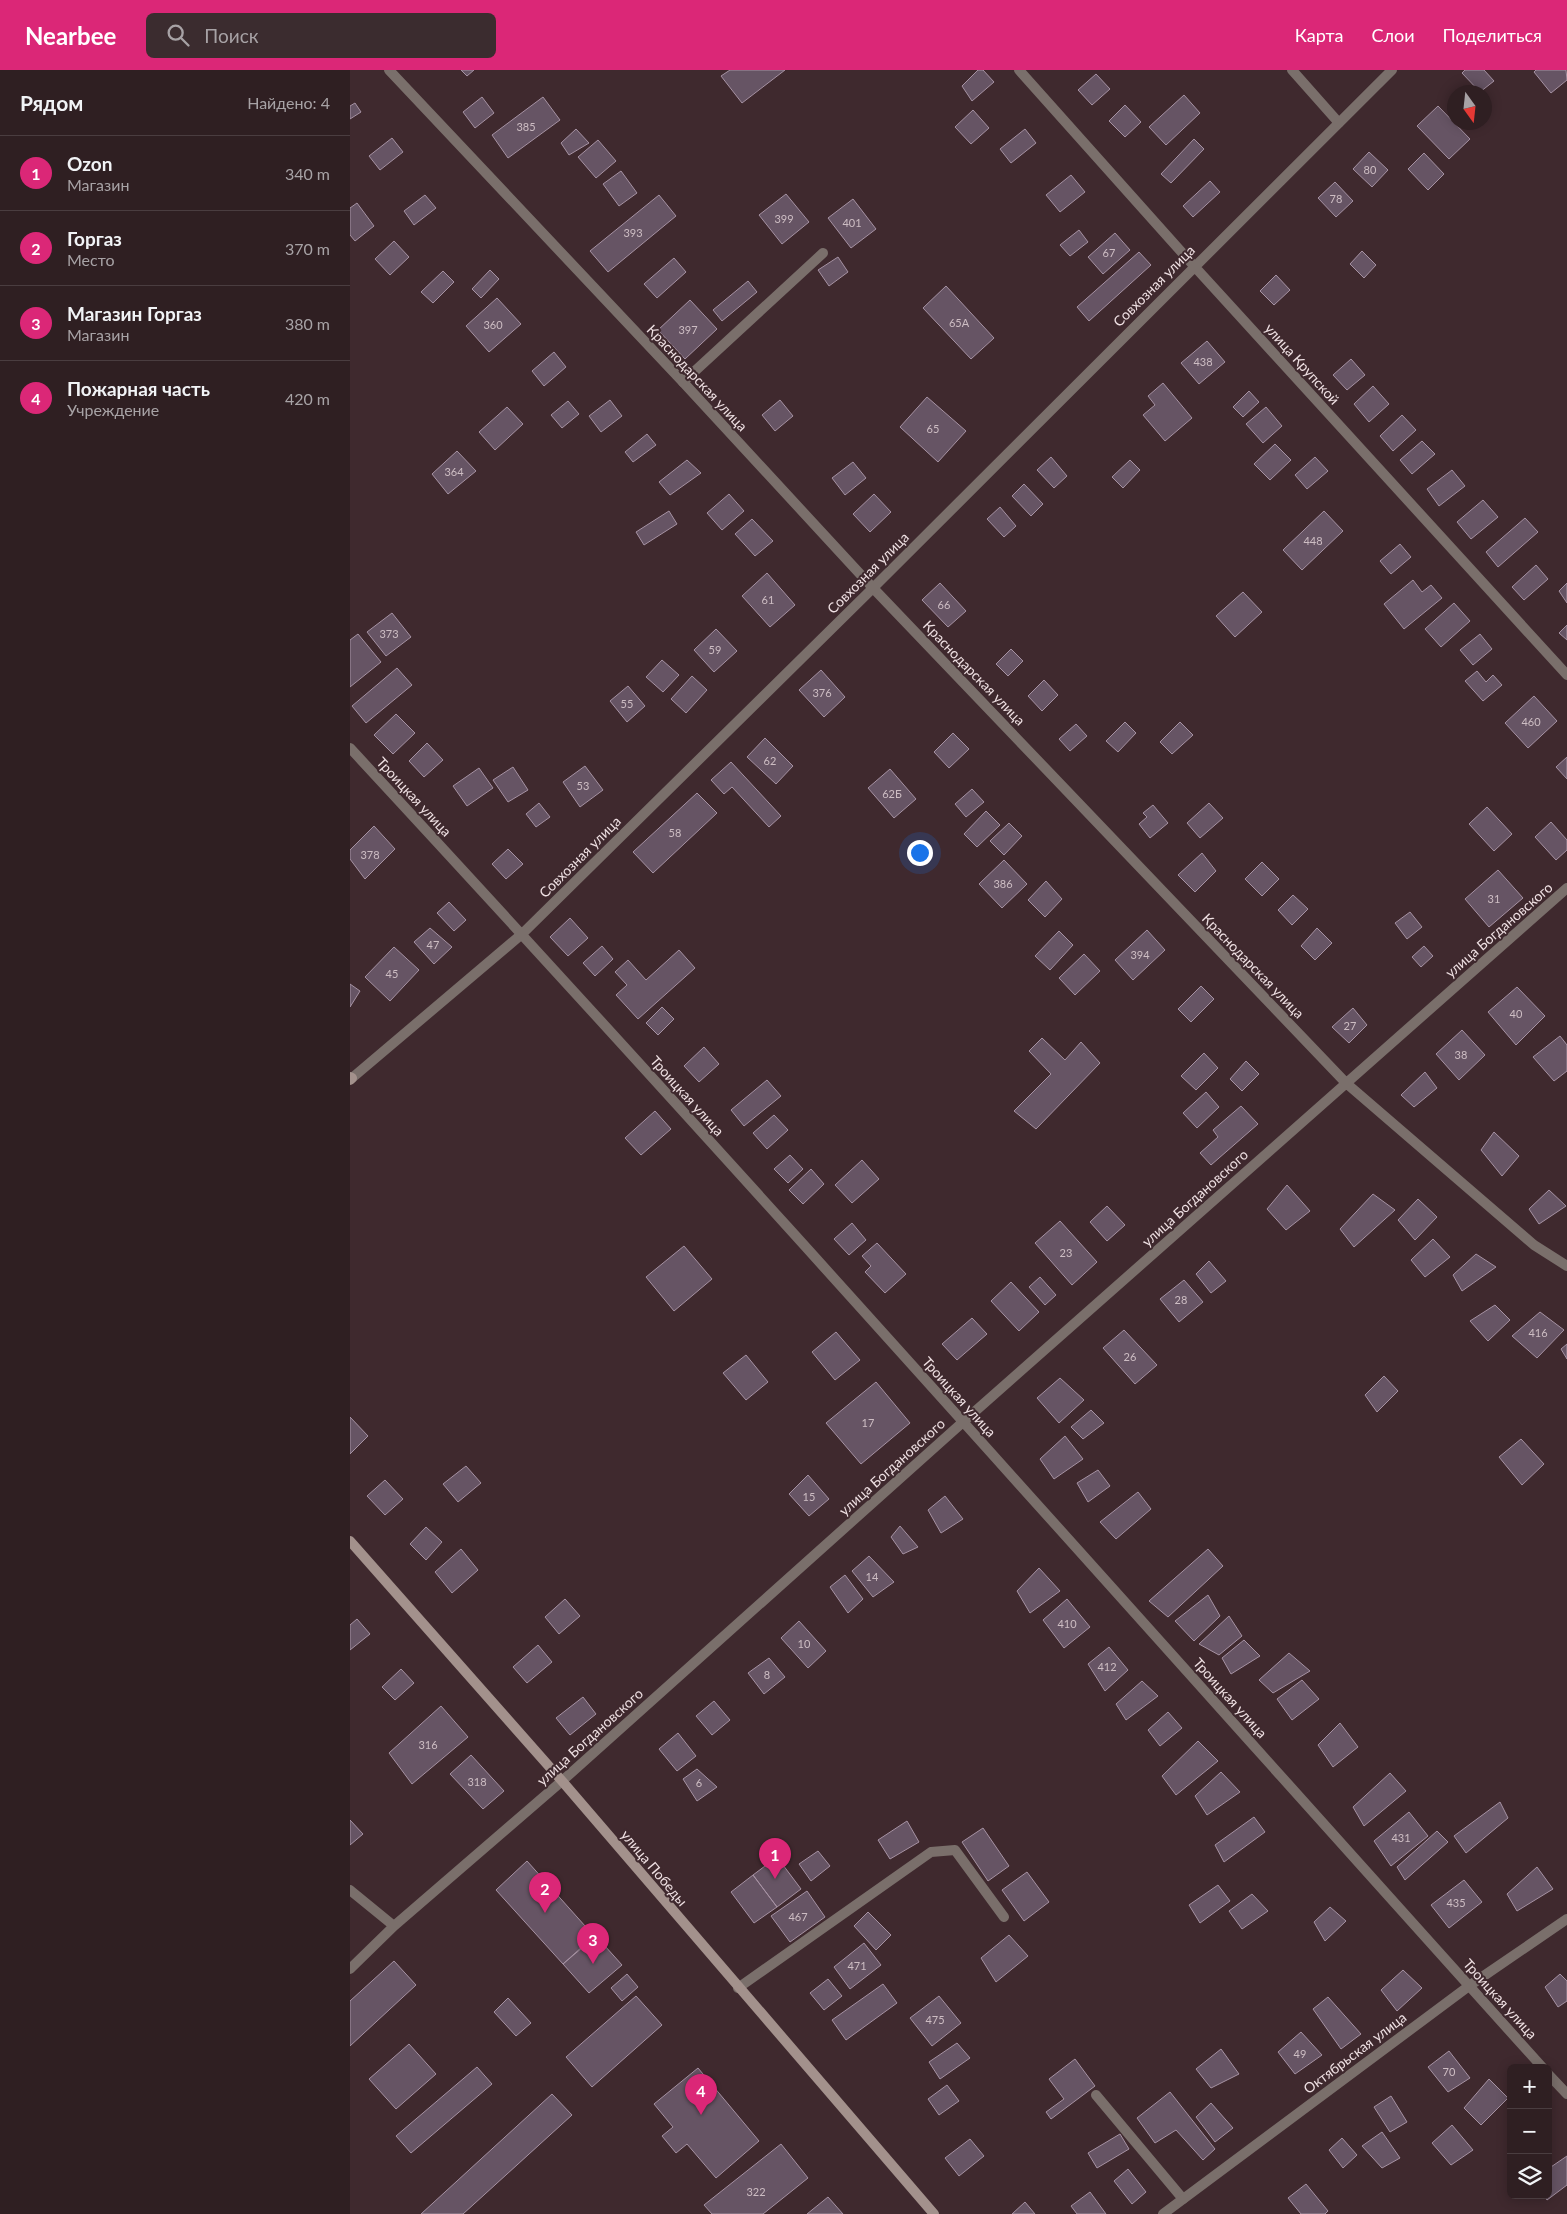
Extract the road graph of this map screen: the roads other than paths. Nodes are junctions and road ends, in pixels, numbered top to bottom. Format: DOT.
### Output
graph roads {
  1 [pos="389,70"];
  2 [pos="1020,70"];
  3 [pos="1292,70"];
  4 [pos="1392,70"];
  5 [pos="1339,123"];
  6 [pos="823,252"];
  7 [pos="1194,266"];
  8 [pos="683,382"];
  9 [pos="873,588"];
  10 [pos="1567,675"];
  11 [pos="350,748"];
  12 [pos="1567,888"];
  13 [pos="522,934"];
  14 [pos="351,1079"];
  15 [pos="1346,1083"];
  16 [pos="1567,1266"];
  17 [pos="963,1422"];
  18 [pos="350,1541"];
  19 [pos="562,1781"];
  20 [pos="350,1890"];
  21 [pos="1004,1917"];
  22 [pos="1567,1919"];
  23 [pos="394,1926"];
  24 [pos="350,1969"];
  25 [pos="1469,1986"];
  26 [pos="738,1988"];
  27 [pos="1539,2064"];
  28 [pos="1552,2078"];
  29 [pos="1567,2094"];
  30 [pos="1096,2095"];
  31 [pos="1184,2199"];
  32 [pos="934,2214"];
  33 [pos="1163,2214"];
  1 -- 8 [label="street, Краснодарская улица"];
  2 -- 7 [label="street, улица Крупской"];
  3 -- 5 [label="street"];
  4 -- 5 [label="street, Совхозная улица"];
  5 -- 7 [label="street, Совхозная улица"];
  6 -- 8 [label="street"];
  7 -- 9 [label="street, Совхозная улица"];
  7 -- 10 [label="street, улица Крупской"];
  8 -- 9 [label="street, Краснодарская улица"];
  9 -- 13 [label="street, Совхозная улица"];
  9 -- 15 [label="street, Краснодарская улица"];
  11 -- 13 [label="street, Троицкая улица"];
  12 -- 15 [label="street, улица Богдановского"];
  13 -- 14 [label="street, Совхозная улица"];
  13 -- 17 [label="street, Троицкая улица"];
  15 -- 16 [label="street, Краснодарская улица"];
  15 -- 17 [label="street, улица Богдановского"];
  17 -- 19 [label="street, улица Богдановского"];
  17 -- 25 [label="street, Троицкая улица"];
  18 -- 19 [label="street, улица Победы"];
  19 -- 23 [label="street, улица Богдановского"];
  19 -- 26 [label="street, улица Победы"];
  20 -- 23 [label="street"];
  21 -- 26 [label="street"];
  22 -- 25 [label="street, Октябрьская улица"];
  23 -- 24 [label="street, улица Богдановского"];
  25 -- 27 [label="street, Троицкая улица"];
  25 -- 31 [label="street, Октябрьская улица"];
  26 -- 32 [label="street, улица Победы"];
  28 -- 29 [label="street"];
  30 -- 31 [label="street"];
  31 -- 33 [label="street, Октябрьская улица"];
}
